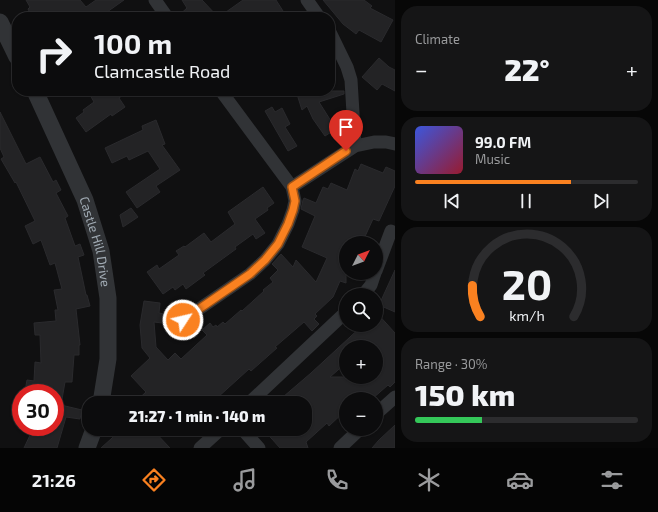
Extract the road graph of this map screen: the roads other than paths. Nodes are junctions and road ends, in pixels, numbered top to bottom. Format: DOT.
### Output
graph roads {
  1 [pos="155,0"];
  2 [pos="307,0"];
  3 [pos="160,12"];
  4 [pos="315,12"];
  5 [pos="0,22"];
  6 [pos="335,42"];
  7 [pos="12,47"];
  8 [pos="41,96"];
  9 [pos="226,96"];
  10 [pos="395,144"];
  11 [pos="355,146"];
  12 [pos="292,187"];
  13 [pos="391,231"];
  14 [pos="383,253"];
  15 [pos="339,319"];
  16 [pos="183,320"];
  17 [pos="102,396"];
  18 [pos="256,396"];
  19 [pos="395,397"];
  20 [pos="383,408"];
  21 [pos="91,436"];
  22 [pos="213,436"];
  23 [pos="248,436"];
  24 [pos="353,436"];
  25 [pos="87,448"];
  26 [pos="200,448"];
  27 [pos="259,448"];
  28 [pos="340,448"];
  1 -- 3 [label="street"];
  2 -- 4 [label="street"];
  5 -- 7 [label="street"];
  6 -- 11 [label="street"];
  8 -- 17 [label="street, Castle Hill Drive"];
  9 -- 12 [label="street"];
  10 -- 11 [label="street"];
  11 -- 12 [label="street"];
  12 -- 16 [label="street"];
  13 -- 14 [label="street"];
  15 -- 18 [label="street"];
  19 -- 20 [label="street"];
  21 -- 25 [label="street"];
  22 -- 26 [label="street"];
  23 -- 27 [label="street"];
  24 -- 28 [label="street"];
}
